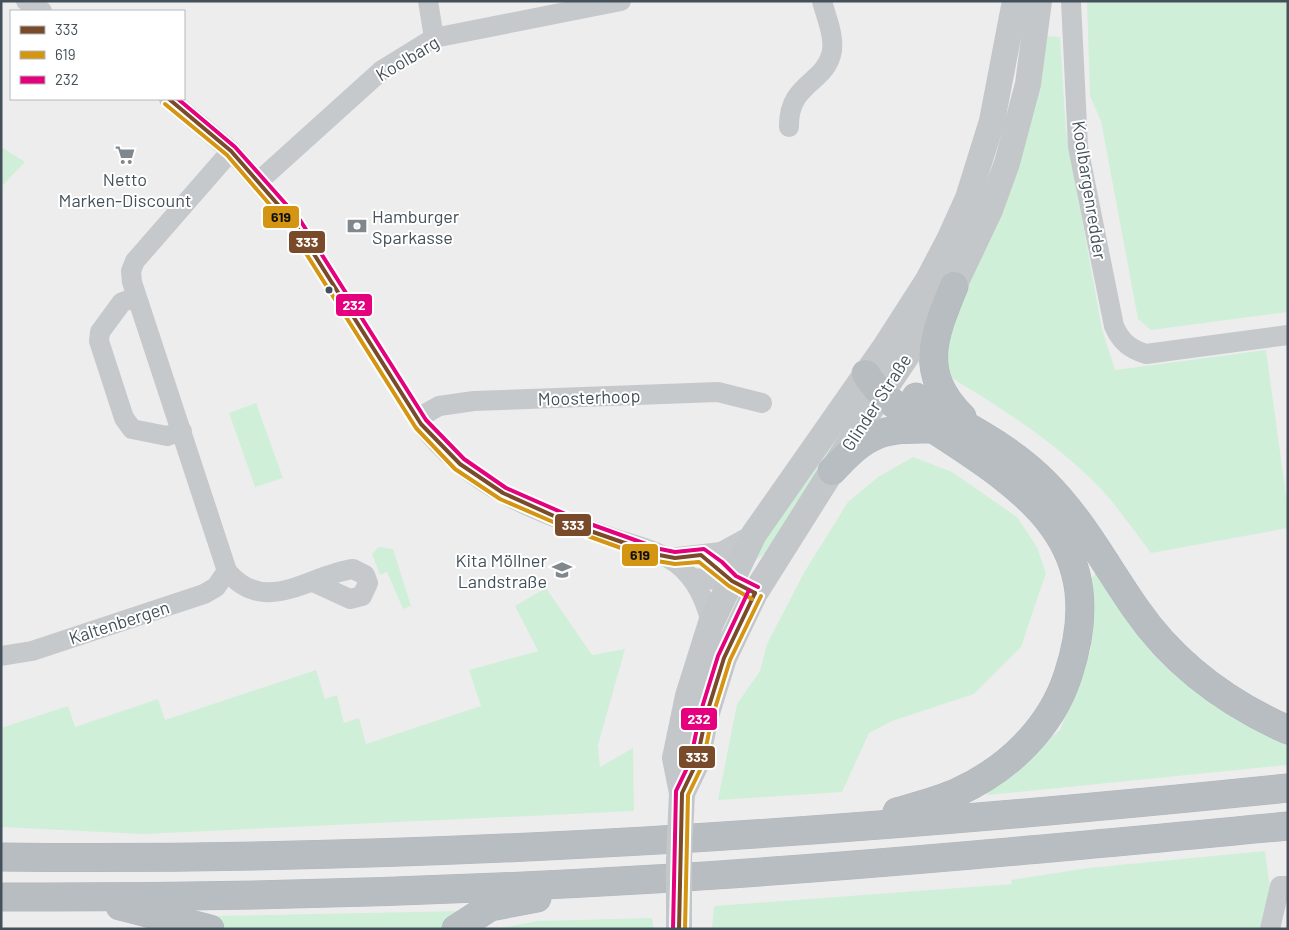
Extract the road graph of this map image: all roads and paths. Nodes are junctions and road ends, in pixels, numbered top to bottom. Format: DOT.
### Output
graph roads {
  1 [pos="26,1"];
  2 [pos="428,1"];
  3 [pos="621,1"];
  4 [pos="822,1"];
  5 [pos="1015,1"];
  6 [pos="1039,1"];
  7 [pos="1071,1"];
  8 [pos="40,10"];
  9 [pos="434,38"];
  10 [pos="170,100"];
  11 [pos="789,127"];
  12 [pos="231,151"];
  13 [pos="259,181"];
  14 [pos="954,286"];
  15 [pos="136,298"];
  16 [pos="1288,335"];
  17 [pos="879,383"];
  18 [pos="762,403"];
  19 [pos="418,418"];
  20 [pos="934,429"];
  21 [pos="975,430"];
  22 [pos="182,431"];
  23 [pos="832,471"];
  24 [pos="754,534"];
  25 [pos="701,555"];
  26 [pos="669,558"];
  27 [pos="227,572"];
  28 [pos="692,578"];
  29 [pos="313,582"];
  30 [pos="744,587"];
  31 [pos="711,622"];
  32 [pos="1,656"];
  33 [pos="1288,730"];
  34 [pos="1288,788"];
  35 [pos="682,793"];
  36 [pos="1288,826"];
  37 [pos="845,828"];
  38 [pos="1,857"];
  39 [pos="619,881"];
  40 [pos="1288,886"];
  41 [pos="1,897"];
  42 [pos="87,897"];
  43 [pos="210,929"];
  44 [pos="456,929"];
  45 [pos="679,929"];
  46 [pos="1270,929"];
  1 -- 8 [label="street"];
  2 -- 9 [label="street"];
  3 -- 9 [label="street, Koolbarg"];
  4 -- 11 [label="street"];
  5 -- 17 [label="main road, Glinder Straße"];
  6 -- 14 [label="main road, Glinder Straße"];
  7 -- 16 [label="street, Koolbargenredder"];
  9 -- 13 [label="street, Koolbarg"];
  10 -- 12 [label="street"];
  12 -- 13 [label="street"];
  12 -- 15 [label="street"];
  13 -- 19 [label="street"];
  14 -- 17 [label="main road, Glinder Straße"];
  14 -- 21 [label="highway"];
  15 -- 22 [label="street"];
  15 -- 22 [label="street"];
  17 -- 20 [label="highway"];
  17 -- 21 [label="highway"];
  17 -- 23 [label="main road, Glinder Straße"];
  17 -- 24 [label="main road, Glinder Straße"];
  18 -- 19 [label="street, Moosterhoop"];
  19 -- 26 [label="street"];
  20 -- 23 [label="highway"];
  20 -- 37 [label="highway"];
  21 -- 33 [label="highway"];
  22 -- 27 [label="street"];
  23 -- 30 [label="main road, Glinder Straße"];
  24 -- 25 [label="street"];
  24 -- 30 [label="main road, Glinder Straße"];
  25 -- 26 [label="street"];
  25 -- 30 [label="street"];
  26 -- 28 [label="street"];
  27 -- 29 [label="street"];
  27 -- 32 [label="street, Kaltenbergen"];
  28 -- 30 [label="street"];
  28 -- 31 [label="street"];
  30 -- 31 [label="main road, Glinder Straße"];
  30 -- 35 [label="main road, Glinder Straße"];
  31 -- 35 [label="main road, Glinder Straße"];
  34 -- 37 [label="highway"];
  35 -- 45 [label="main road, Glinder Straße, bridge"];
  36 -- 39 [label="highway"];
  37 -- 38 [label="highway"];
  39 -- 42 [label="highway"];
  39 -- 44 [label="highway"];
  40 -- 46 [label="street"];
  41 -- 42 [label="highway"];
  42 -- 43 [label="highway"];
}
